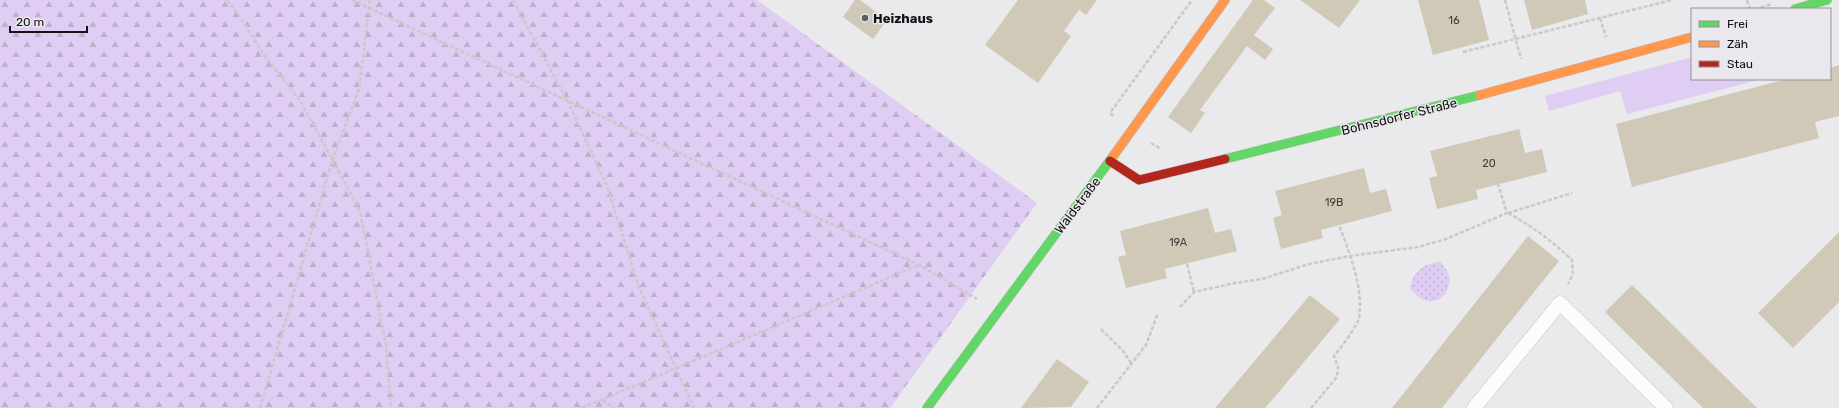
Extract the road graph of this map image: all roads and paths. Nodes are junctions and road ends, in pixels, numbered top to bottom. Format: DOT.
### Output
graph roads {
  1 [pos="227,0"];
  2 [pos="352,0"];
  3 [pos="370,0"];
  4 [pos="513,0"];
  5 [pos="1192,0"];
  6 [pos="1225,0"];
  7 [pos="1505,0"];
  8 [pos="1672,0"];
  9 [pos="1827,0"];
  10 [pos="370,8"];
  11 [pos="1799,8"];
  12 [pos="1600,18"];
  13 [pos="1691,37"];
  14 [pos="1516,39"];
  15 [pos="1607,40"];
  16 [pos="1463,52"];
  17 [pos="1528,82"];
  18 [pos="568,102"];
  19 [pos="1110,113"];
  20 [pos="1110,160"];
  21 [pos="332,161"];
  22 [pos="1498,184"];
  23 [pos="1572,193"];
  24 [pos="1507,213"];
  25 [pos="1339,225"];
  26 [pos="1350,256"];
  27 [pos="1187,264"];
  28 [pos="919,265"];
  29 [pos="1194,292"];
  30 [pos="1560,303"];
  31 [pos="1180,307"];
  32 [pos="998,311"];
  33 [pos="1158,313"];
  34 [pos="1101,329"];
  35 [pos="1131,363"];
  36 [pos="675,368"];
  37 [pos="602,400"];
  38 [pos="260,408"];
  39 [pos="391,408"];
  40 [pos="582,408"];
  41 [pos="614,408"];
  42 [pos="694,408"];
  43 [pos="926,408"];
  44 [pos="1097,408"];
  45 [pos="1311,408"];
  46 [pos="1474,408"];
  47 [pos="1666,408"];
  1 -- 21 [label="path"];
  2 -- 10 [label="path"];
  3 -- 10 [label="path"];
  4 -- 18 [label="path"];
  5 -- 19 [label="path"];
  6 -- 20 [label="street, Waldstraße"];
  7 -- 14 [label="path"];
  8 -- 12 [label="path"];
  9 -- 11 [label="street"];
  10 -- 18 [label="path"];
  10 -- 21 [label="path"];
  12 -- 14 [label="path"];
  12 -- 15 [label="path"];
  13 -- 17 [label="street, Bohnsdorfer Straße"];
  14 -- 16 [label="path"];
  14 -- 17 [label="path"];
  17 -- 20 [label="street, Bohnsdorfer Straße"];
  18 -- 28 [label="path"];
  18 -- 36 [label="path"];
  20 -- 32 [label="street, Waldstraße"];
  21 -- 38 [label="path"];
  21 -- 39 [label="path"];
  22 -- 24 [label="path"];
  23 -- 24 [label="path"];
  24 -- 26 [label="path"];
  24 -- 30 [label="path"];
  25 -- 26 [label="path"];
  26 -- 29 [label="path"];
  26 -- 45 [label="path"];
  27 -- 29 [label="path"];
  28 -- 32 [label="path"];
  28 -- 36 [label="path"];
  29 -- 31 [label="path"];
  30 -- 46 [label="lane"];
  30 -- 47 [label="lane"];
  32 -- 43 [label="street, Waldstraße"];
  33 -- 35 [label="path"];
  34 -- 35 [label="path"];
  35 -- 44 [label="path"];
  36 -- 37 [label="path"];
  36 -- 42 [label="path"];
  37 -- 40 [label="path"];
  37 -- 41 [label="path"];
}
